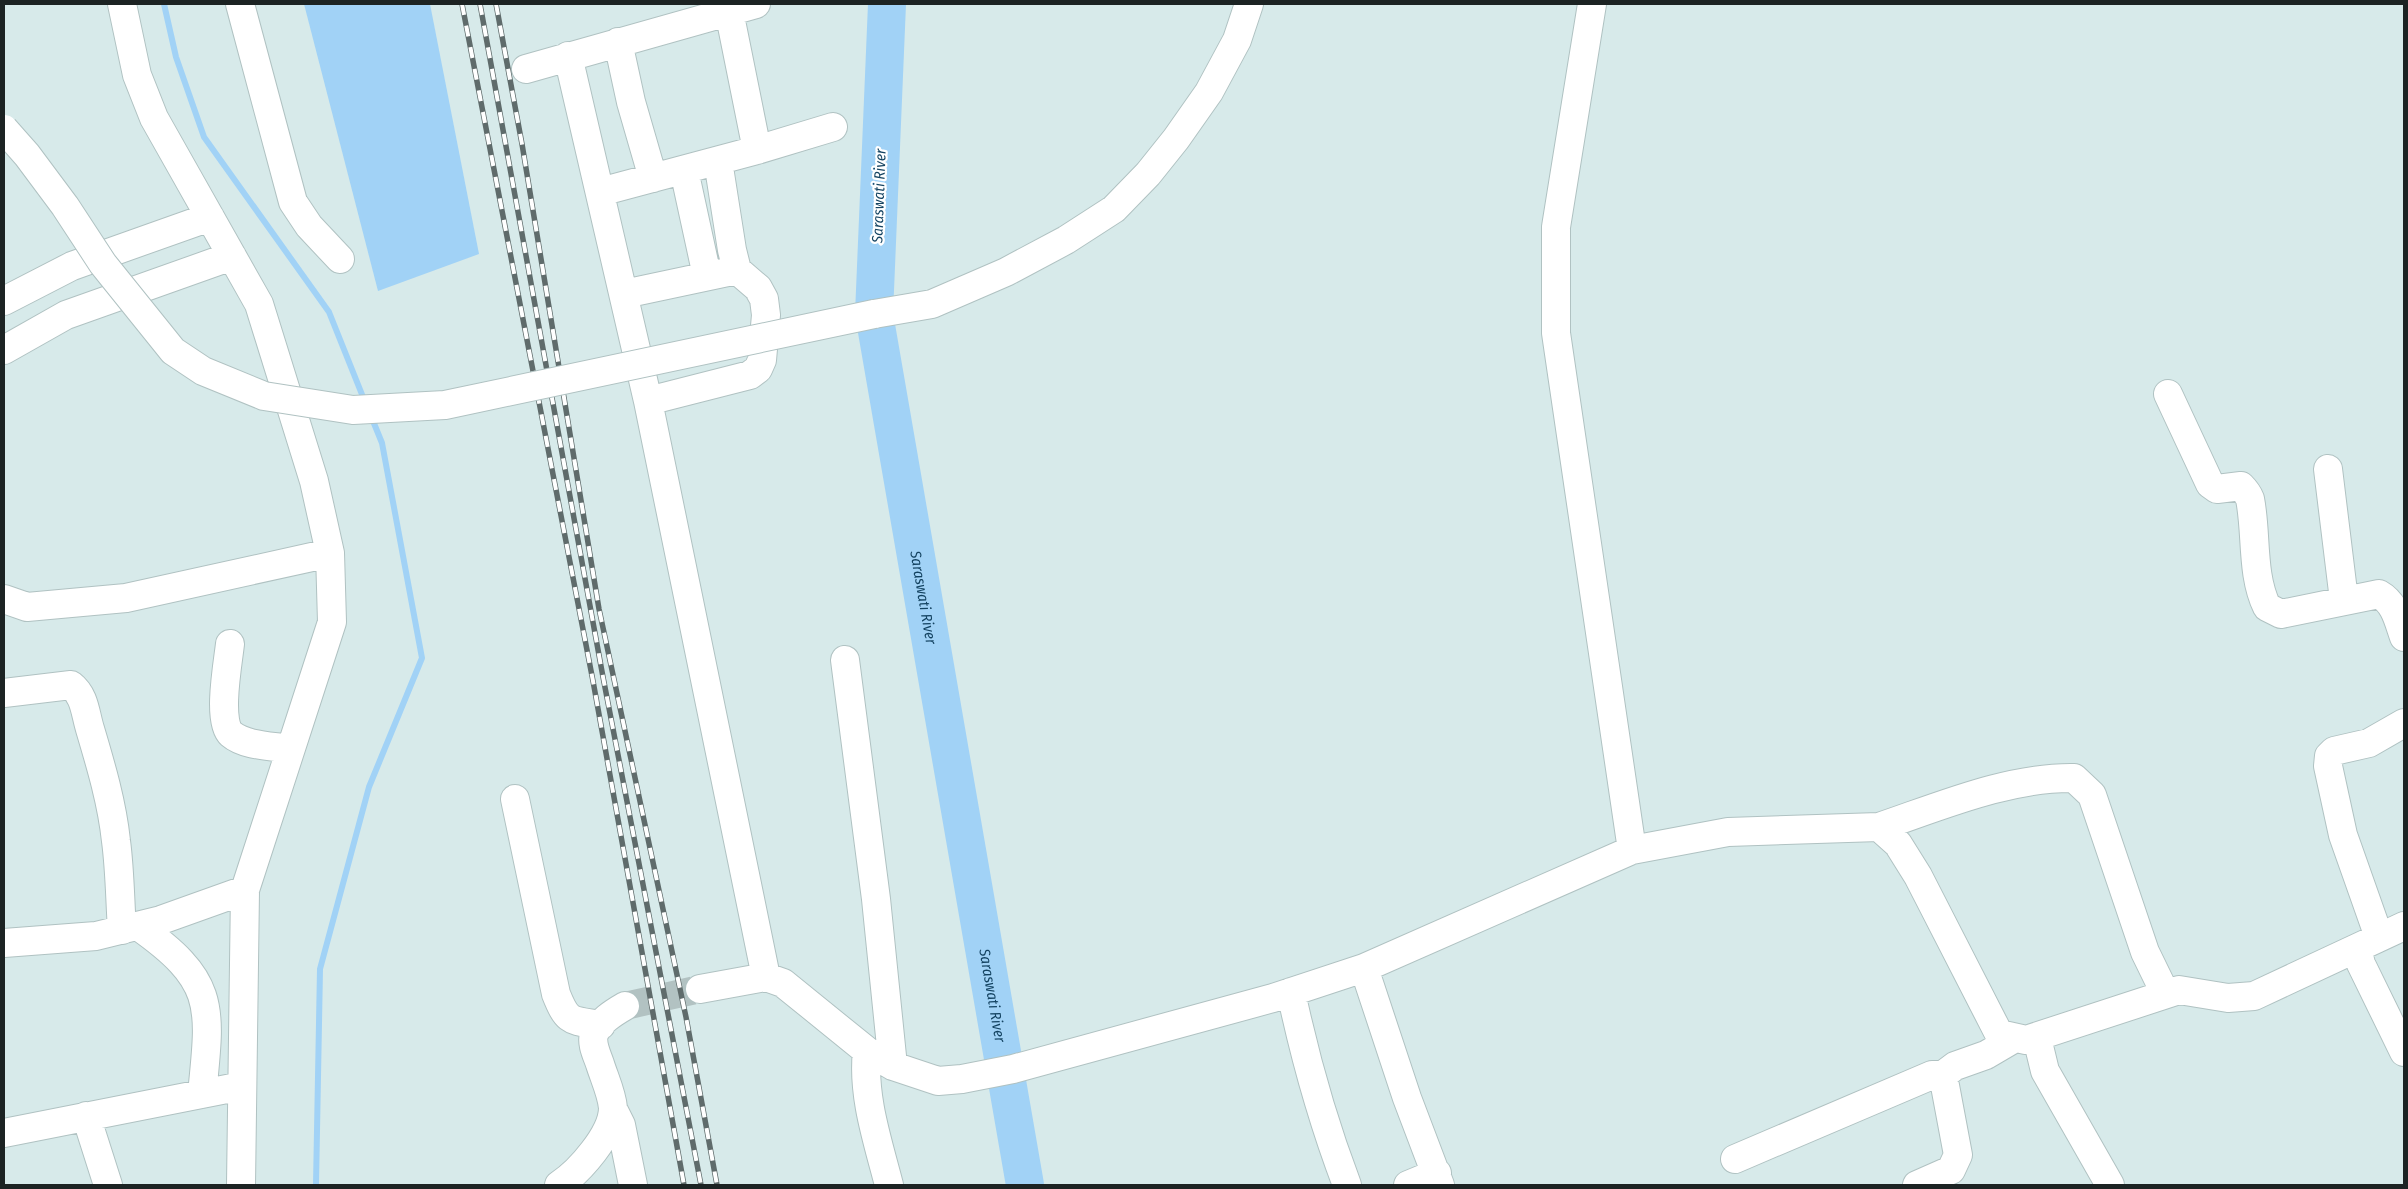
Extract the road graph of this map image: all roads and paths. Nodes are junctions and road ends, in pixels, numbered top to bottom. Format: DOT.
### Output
graph roads {
  1 [pos="122,4"];
  2 [pos="240,4"];
  3 [pos="1249,4"];
  4 [pos="1592,4"];
  5 [pos="740,7"];
  6 [pos="618,42"];
  7 [pos="568,56"];
  8 [pos="526,69"];
  9 [pos="833,127"];
  10 [pos="4,129"];
  11 [pos="757,150"];
  12 [pos="718,161"];
  13 [pos="684,170"];
  14 [pos="653,178"];
  15 [pos="600,192"];
  16 [pos="210,217"];
  17 [pos="232,256"];
  18 [pos="340,259"];
  19 [pos="737,270"];
  20 [pos="707,276"];
  21 [pos="624,294"];
  22 [pos="4,300"];
  23 [pos="4,350"];
  24 [pos="2168,394"];
  25 [pos="648,400"];
  26 [pos="2328,469"];
  27 [pos="330,553"];
  28 [pos="4,599"];
  29 [pos="2344,600"];
  30 [pos="2404,636"];
  31 [pos="230,644"];
  32 [pos="845,660"];
  33 [pos="4,693"];
  34 [pos="2404,723"];
  35 [pos="290,749"];
  36 [pos="515,799"];
  37 [pos="1879,827"];
  38 [pos="1632,850"];
  39 [pos="245,890"];
  40 [pos="2404,926"];
  41 [pos="130,928"];
  42 [pos="4,943"];
  43 [pos="2368,943"];
  44 [pos="1364,968"];
  45 [pos="766,977"];
  46 [pos="700,989"];
  47 [pos="1292,992"];
  48 [pos="2165,993"];
  49 [pos="625,1006"];
  50 [pos="601,1025"];
  51 [pos="2026,1038"];
  52 [pos="868,1050"];
  53 [pos="2404,1052"];
  54 [pos="893,1066"];
  55 [pos="1943,1075"];
  56 [pos="242,1086"];
  57 [pos="202,1094"];
  58 [pos="613,1109"];
  59 [pos="86,1116"];
  60 [pos="4,1133"];
  61 [pos="1736,1159"];
  62 [pos="1439,1179"];
  63 [pos="108,1185"];
  64 [pos="241,1185"];
  65 [pos="559,1185"];
  66 [pos="633,1185"];
  67 [pos="889,1185"];
  68 [pos="1347,1185"];
  69 [pos="1408,1185"];
  70 [pos="1917,1185"];
  71 [pos="2110,1185"];
  1 -- 16 [label="street"];
  2 -- 18 [label="street"];
  3 -- 10 [label="street, bridge"];
  4 -- 38 [label="street"];
  5 -- 6 [label="street"];
  5 -- 11 [label="street"];
  6 -- 7 [label="street"];
  6 -- 14 [label="street"];
  7 -- 8 [label="street"];
  7 -- 15 [label="street"];
  9 -- 11 [label="street"];
  11 -- 12 [label="street"];
  12 -- 13 [label="street"];
  12 -- 19 [label="street"];
  13 -- 14 [label="street"];
  13 -- 20 [label="street"];
  14 -- 15 [label="street"];
  15 -- 21 [label="street"];
  16 -- 17 [label="street"];
  16 -- 22 [label="street"];
  17 -- 23 [label="street"];
  17 -- 27 [label="street"];
  19 -- 20 [label="street"];
  19 -- 25 [label="street"];
  20 -- 21 [label="street"];
  21 -- 25 [label="street"];
  24 -- 29 [label="street"];
  25 -- 45 [label="street"];
  26 -- 29 [label="street"];
  27 -- 28 [label="street"];
  27 -- 35 [label="street"];
  29 -- 30 [label="street"];
  31 -- 35 [label="street"];
  32 -- 54 [label="street"];
  33 -- 41 [label="street"];
  34 -- 43 [label="street"];
  35 -- 39 [label="street"];
  36 -- 50 [label="street"];
  37 -- 38 [label="street"];
  37 -- 48 [label="street"];
  37 -- 51 [label="street"];
  38 -- 44 [label="street"];
  39 -- 41 [label="street"];
  39 -- 56 [label="street"];
  40 -- 43 [label="street"];
  41 -- 42 [label="street"];
  41 -- 57 [label="street"];
  43 -- 48 [label="street"];
  43 -- 53 [label="street"];
  44 -- 47 [label="street"];
  44 -- 62 [label="street"];
  45 -- 46 [label="street"];
  45 -- 52 [label="street"];
  47 -- 54 [label="street"];
  47 -- 68 [label="street"];
  48 -- 51 [label="street"];
  49 -- 50 [label="street"];
  50 -- 58 [label="street"];
  51 -- 55 [label="street"];
  51 -- 71 [label="street"];
  52 -- 54 [label="street"];
  52 -- 67 [label="street"];
  55 -- 61 [label="street"];
  55 -- 70 [label="street"];
  56 -- 57 [label="street"];
  56 -- 64 [label="street"];
  57 -- 59 [label="street"];
  58 -- 65 [label="street"];
  58 -- 66 [label="street"];
  59 -- 60 [label="street"];
  59 -- 63 [label="street"];
  62 -- 69 [label="street"];
}
